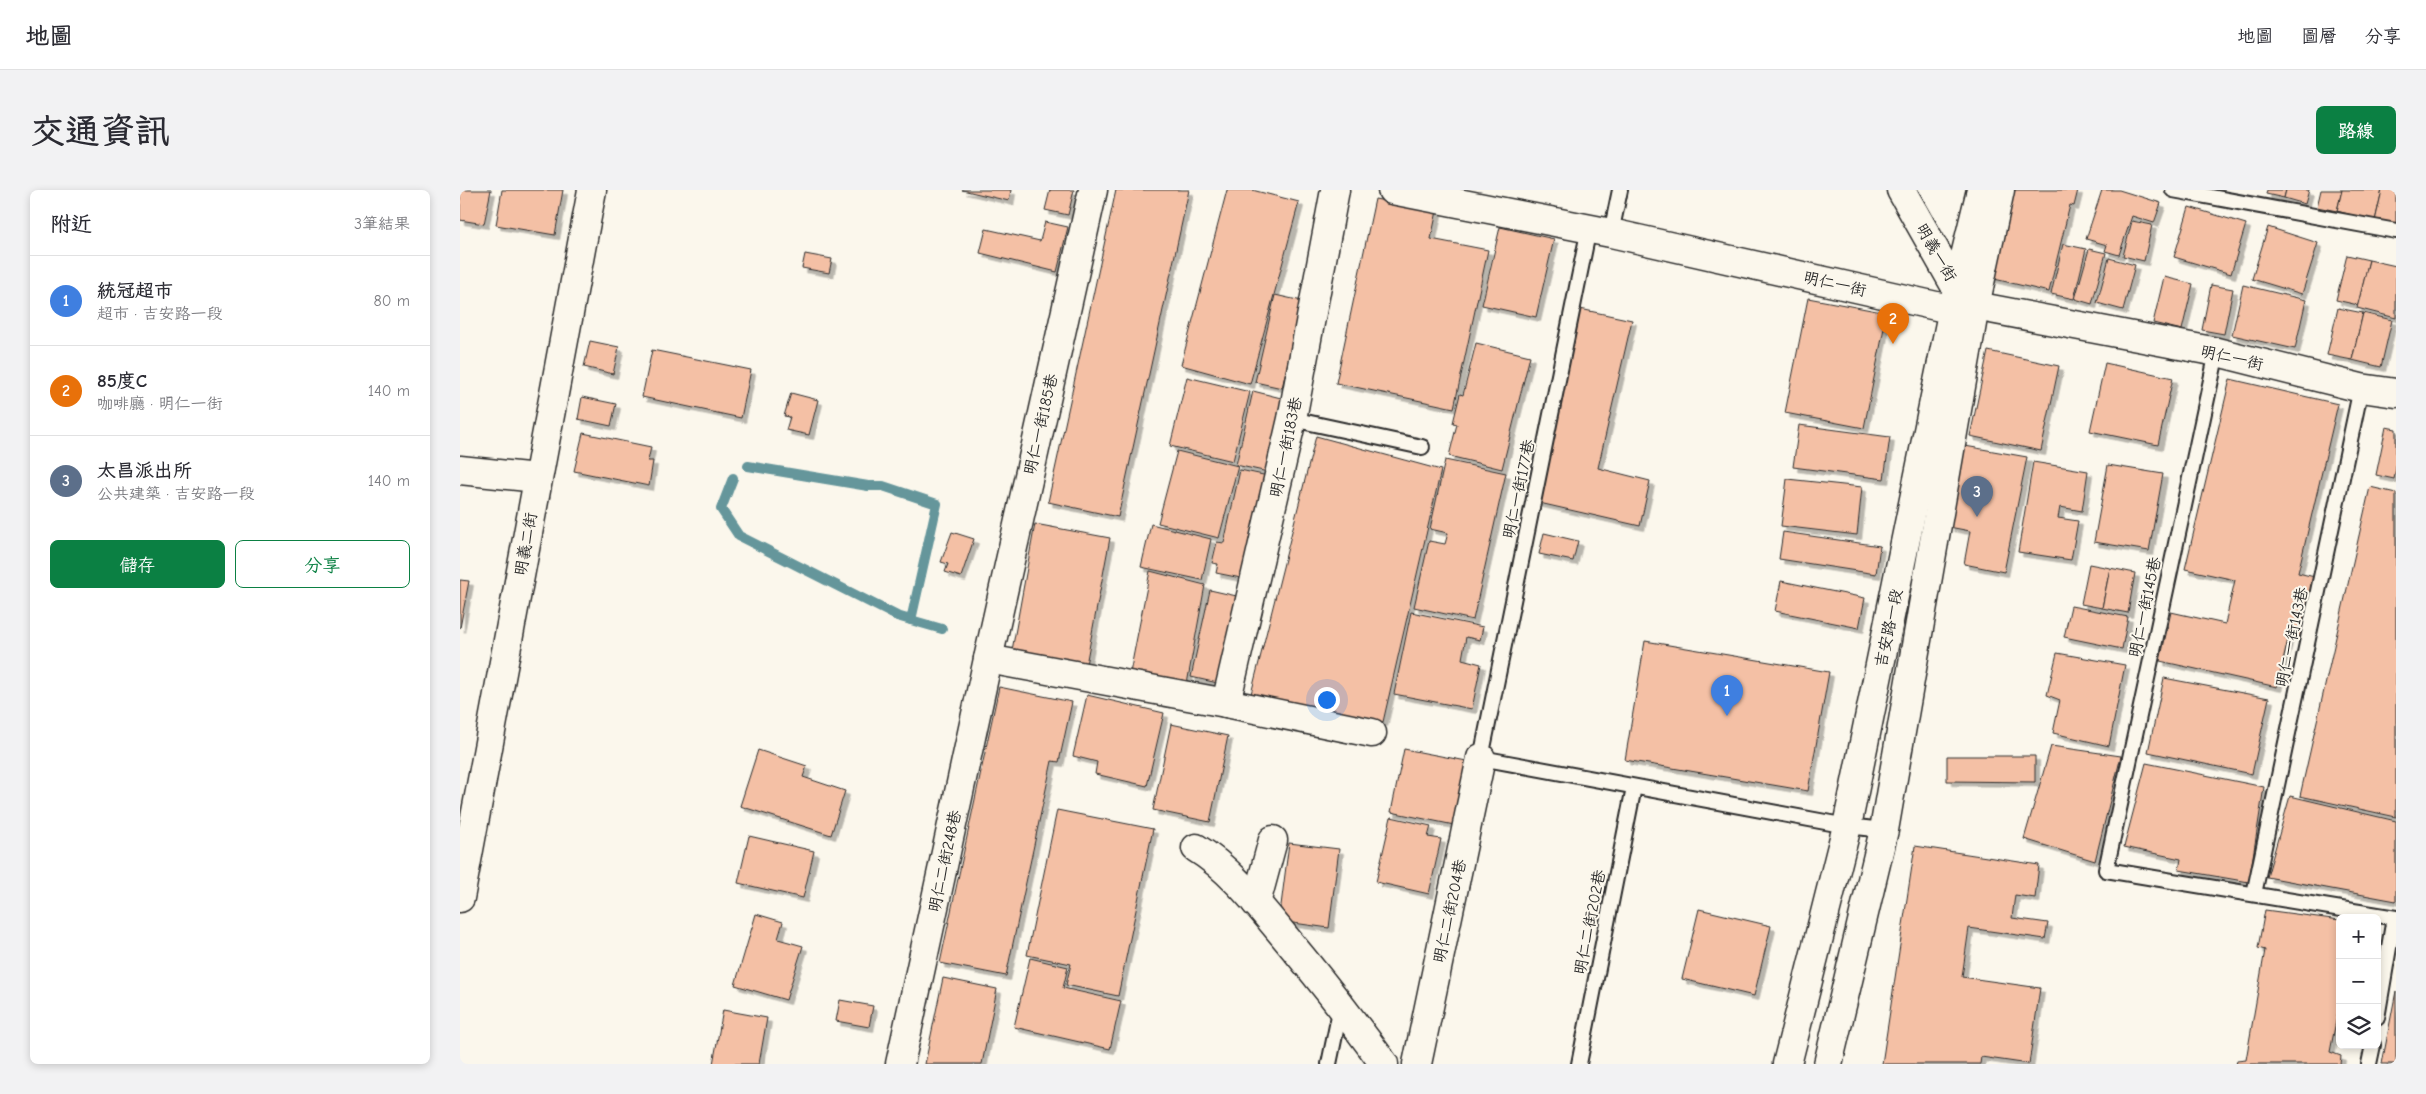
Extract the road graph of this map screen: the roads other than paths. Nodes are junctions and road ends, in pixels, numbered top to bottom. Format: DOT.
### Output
graph roads {
  1 [pos="592,190"];
  2 [pos="1093,190"];
  3 [pos="1335,190"];
  4 [pos="1392,190"];
  5 [pos="1620,190"];
  6 [pos="1901,190"];
  7 [pos="1981,190"];
  8 [pos="2000,190"];
  9 [pos="2173,190"];
  10 [pos="1600,230"];
  11 [pos="2396,231"];
  12 [pos="1962,301"];
  13 [pos="2217,352"];
  14 [pos="2361,388"];
  15 [pos="2396,393"];
  16 [pos="1292,419"];
  17 [pos="1422,447"];
  18 [pos="460,470"];
  19 [pos="537,478"];
  20 [pos="988,659"];
  21 [pos="1226,703"];
  22 [pos="1372,733"];
  23 [pos="1481,758"];
  24 [pos="1634,787"];
  25 [pos="1847,826"];
  26 [pos="1884,830"];
  27 [pos="1272,840"];
  28 [pos="1196,848"];
  29 [pos="2254,894"];
  30 [pos="460,898"];
  31 [pos="1256,903"];
  32 [pos="2395,918"];
  33 [pos="2380,1004"];
  34 [pos="1342,1005"];
  35 [pos="2371,1049"];
  36 [pos="900,1064"];
  37 [pos="1329,1064"];
  38 [pos="1384,1064"];
  39 [pos="1417,1064"];
  40 [pos="1580,1064"];
  41 [pos="1787,1064"];
  42 [pos="1828,1064"];
  43 [pos="2369,1064"];
  1 -- 19 [label="street, 明義二街"];
  2 -- 20 [label="street, 明仁一街185巷"];
  3 -- 16 [label="street, 明仁一街183巷"];
  4 -- 10 [label="street, 明仁一街"];
  5 -- 10 [label="lane, 明仁一街177巷"];
  6 -- 12 [label="street, 明義一街"];
  7 -- 12 [label="street, 吉安路一段"];
  8 -- 12 [label="street, 吉安路一段"];
  9 -- 11 [label="lane"];
  10 -- 12 [label="street, 明仁一街"];
  10 -- 23 [label="lane, 明仁一街177巷"];
  12 -- 13 [label="street, 明仁一街"];
  12 -- 25 [label="street, 吉安路一段"];
  12 -- 26 [label="street, 吉安路一段"];
  13 -- 14 [label="street, 明仁一街"];
  13 -- 29 [label="lane, 明仁一街145巷"];
  14 -- 15 [label="street, 明仁一街"];
  14 -- 29 [label="lane, 明仁一街143巷"];
  16 -- 17 [label="lane"];
  16 -- 21 [label="street, 明仁一街183巷"];
  18 -- 19 [label="street"];
  19 -- 30 [label="street, 明義二街"];
  20 -- 21 [label="street"];
  20 -- 36 [label="street, 明仁二街248巷"];
  21 -- 22 [label="street"];
  23 -- 24 [label="lane"];
  23 -- 39 [label="street, 明仁二街204巷"];
  24 -- 25 [label="lane"];
  24 -- 40 [label="lane, 明仁二街202巷"];
  25 -- 26 [label="lane"];
  25 -- 41 [label="street, 吉安路一段"];
  26 -- 42 [label="street, 吉安路一段"];
  27 -- 31 [label="street"];
  28 -- 31 [label="street"];
  29 -- 32 [label="lane"];
  31 -- 34 [label="street"];
  32 -- 33 [label="lane"];
  34 -- 37 [label="lane"];
  34 -- 38 [label="street"];
  35 -- 43 [label="lane"];
}
